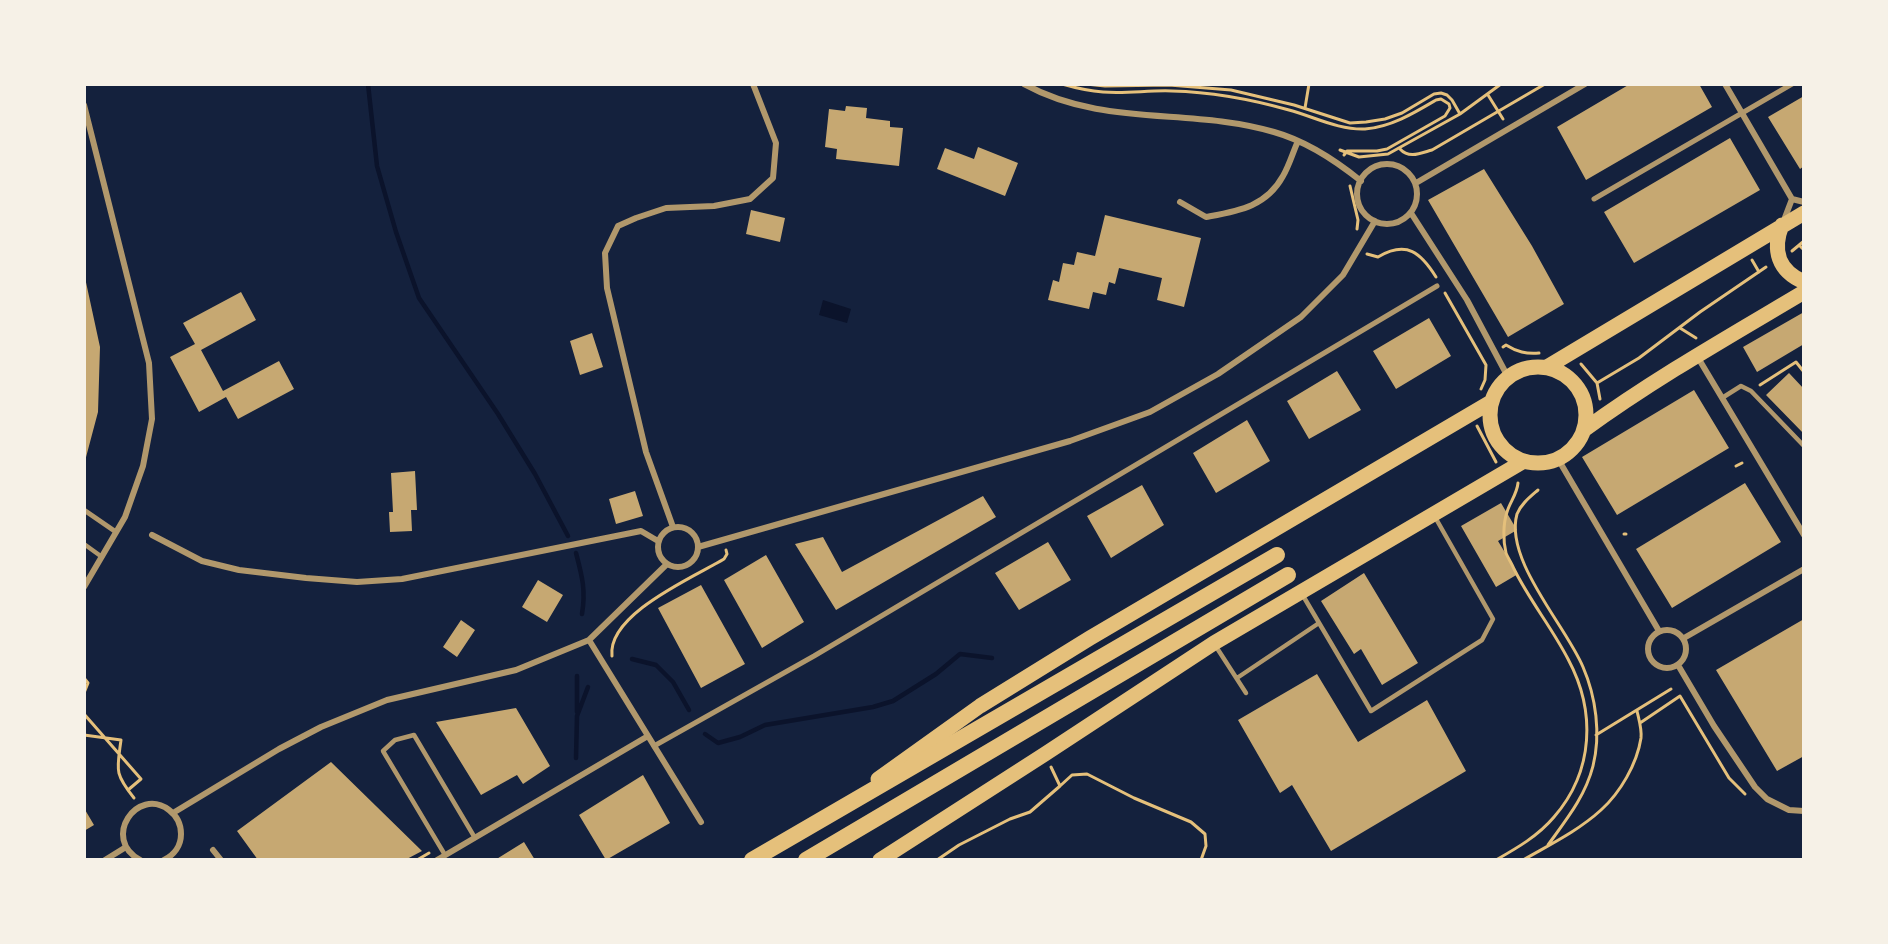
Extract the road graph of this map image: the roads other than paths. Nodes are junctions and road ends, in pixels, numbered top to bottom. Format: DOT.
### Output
graph roads {
  1 [pos="753,84"];
  2 [pos="1024,84"];
  3 [pos="1585,84"];
  4 [pos="1725,84"];
  5 [pos="1792,84"];
  6 [pos="84,105"];
  7 [pos="1742,113"];
  8 [pos="1298,141"];
  9 [pos="1361,181"];
  10 [pos="1416,183"];
  11 [pos="1594,199"];
  12 [pos="1792,199"];
  13 [pos="1180,202"];
  14 [pos="1804,202"];
  15 [pos="1411,213"];
  16 [pos="1804,213"];
  17 [pos="1375,221"];
  18 [pos="1782,225"];
  19 [pos="1804,282"];
  20 [pos="1437,286"];
  21 [pos="1804,292"];
  22 [pos="1697,356"];
  23 [pos="1547,367"];
  24 [pos="1508,377"];
  25 [pos="1722,398"];
  26 [pos="1491,402"];
  27 [pos="1584,430"];
  28 [pos="1804,447"];
  29 [pos="1558,459"];
  30 [pos="1524,461"];
  31 [pos="84,510"];
  32 [pos="1433,513"];
  33 [pos="673,527"];
  34 [pos="116,532"];
  35 [pos="152,535"];
  36 [pos="1804,535"];
  37 [pos="658,541"];
  38 [pos="84,544"];
  39 [pos="698,547"];
  40 [pos="1277,555"];
  41 [pos="102,557"];
  42 [pos="667,564"];
  43 [pos="1804,569"];
  44 [pos="1288,575"];
  45 [pos="84,587"];
  46 [pos="1301,591"];
  47 [pos="1319,623"];
  48 [pos="1659,631"];
  49 [pos="1684,638"];
  50 [pos="589,640"];
  51 [pos="1214,643"];
  52 [pos="1678,665"];
  53 [pos="1237,678"];
  54 [pos="1246,693"];
  55 [pos="648,736"];
  56 [pos="654,746"];
  57 [pos="897,807"];
  58 [pos="1804,812"];
  59 [pos="173,813"];
  60 [pos="828,816"];
  61 [pos="701,822"];
  62 [pos="475,838"];
  63 [pos="126,847"];
  64 [pos="213,850"];
  65 [pos="445,855"];
  66 [pos="166,859"];
  67 [pos="753,859"];
  68 [pos="105,860"];
  69 [pos="140,860"];
  70 [pos="221,860"];
  71 [pos="437,860"];
  72 [pos="806,860"];
  73 [pos="823,860"];
  74 [pos="880,860"];
  1 -- 33 [label="street"];
  2 -- 8 [label="street"];
  3 -- 10 [label="street"];
  4 -- 7 [label="street"];
  5 -- 7 [label="street"];
  6 -- 34 [label="street"];
  7 -- 11 [label="street"];
  7 -- 12 [label="street"];
  8 -- 9 [label="street"];
  8 -- 13 [label="street"];
  9 -- 10 [label="street"];
  9 -- 17 [label="street"];
  10 -- 15 [label="street"];
  12 -- 14 [label="street"];
  12 -- 18 [label="street"];
  15 -- 17 [label="street"];
  15 -- 24 [label="street"];
  16 -- 18 [label="main road"];
  17 -- 39 [label="street"];
  18 -- 19 [label="main road"];
  18 -- 23 [label="main road"];
  20 -- 56 [label="street"];
  21 -- 22 [label="main road"];
  22 -- 25 [label="street"];
  22 -- 27 [label="main road"];
  23 -- 24 [label="main road"];
  23 -- 27 [label="main road"];
  24 -- 26 [label="main road"];
  25 -- 28 [label="lane"];
  25 -- 36 [label="street"];
  26 -- 30 [label="main road"];
  26 -- 60 [label="main road"];
  27 -- 29 [label="main road"];
  29 -- 30 [label="main road"];
  29 -- 48 [label="street"];
  30 -- 32 [label="main road"];
  31 -- 34 [label="street"];
  32 -- 46 [label="main road"];
  32 -- 47 [label="lane"];
  33 -- 37 [label="street"];
  33 -- 39 [label="street"];
  34 -- 41 [label="street"];
  35 -- 37 [label="street"];
  37 -- 42 [label="street"];
  38 -- 41 [label="lane"];
  39 -- 42 [label="street"];
  40 -- 60 [label="highway"];
  41 -- 45 [label="street"];
  42 -- 50 [label="street"];
  43 -- 49 [label="street"];
  44 -- 57 [label="highway"];
  46 -- 47 [label="lane"];
  46 -- 51 [label="main road"];
  47 -- 53 [label="lane"];
  48 -- 49 [label="street"];
  48 -- 52 [label="street"];
  49 -- 52 [label="street"];
  50 -- 55 [label="street"];
  50 -- 59 [label="street"];
  51 -- 53 [label="lane"];
  51 -- 74 [label="main road"];
  52 -- 58 [label="street"];
  53 -- 54 [label="lane"];
  55 -- 56 [label="street"];
  55 -- 62 [label="street"];
  56 -- 61 [label="street"];
  57 -- 72 [label="highway"];
  57 -- 73 [label="highway"];
  59 -- 63 [label="street"];
  59 -- 66 [label="street"];
  60 -- 67 [label="highway"];
  62 -- 65 [label="street"];
  62 -- 65 [label="lane"];
  63 -- 68 [label="street"];
  63 -- 69 [label="street"];
  64 -- 70 [label="street"];
  65 -- 71 [label="street"];
}
